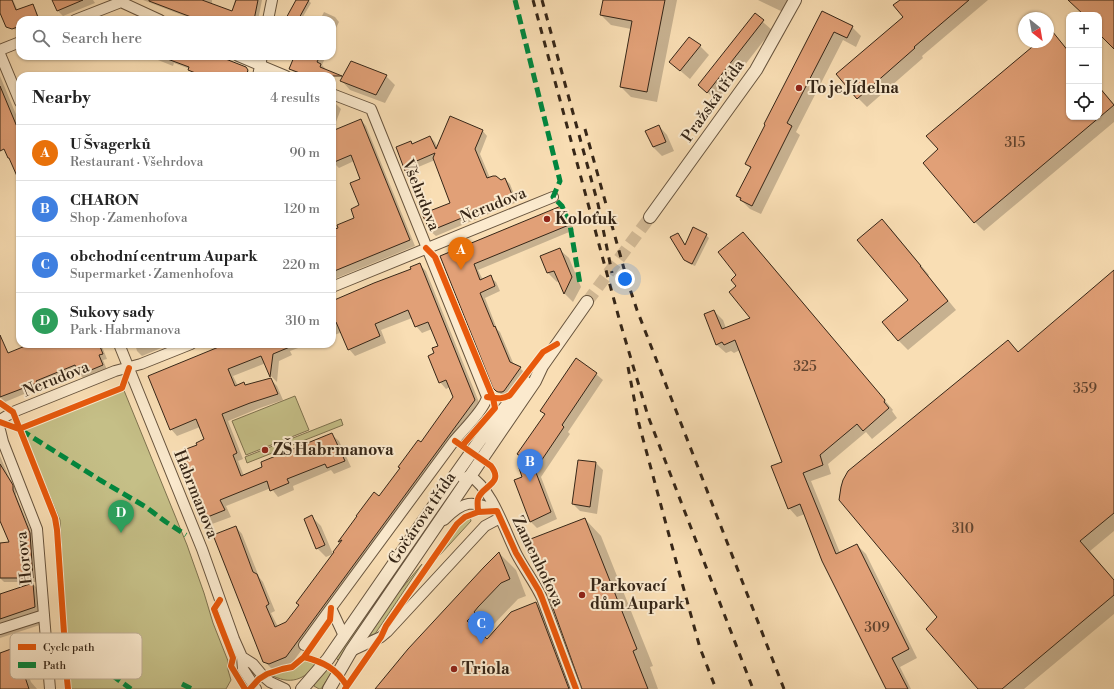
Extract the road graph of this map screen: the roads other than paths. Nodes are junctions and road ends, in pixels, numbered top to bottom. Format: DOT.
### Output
graph roads {
  1 [pos="272,0"];
  2 [pos="795,0"];
  3 [pos="121,1"];
  4 [pos="85,16"];
  5 [pos="152,16"];
  6 [pos="269,16"];
  7 [pos="16,44"];
  8 [pos="0,50"];
  9 [pos="0,54"];
  10 [pos="247,60"];
  11 [pos="260,66"];
  12 [pos="276,72"];
  13 [pos="16,92"];
  14 [pos="336,96"];
  15 [pos="553,197"];
  16 [pos="650,216"];
  17 [pos="426,248"];
  18 [pos="336,285"];
  19 [pos="587,302"];
  20 [pos="121,348"];
  21 [pos="181,348"];
  22 [pos="542,366"];
  23 [pos="129,368"];
  24 [pos="487,398"];
  25 [pos="0,420"];
  26 [pos="0,430"];
  27 [pos="470,476"];
  28 [pos="449,484"];
  29 [pos="499,514"];
  30 [pos="431,534"];
  31 [pos="331,608"];
  32 [pos="44,615"];
  33 [pos="0,629"];
  34 [pos="45,633"];
  35 [pos="344,636"];
  36 [pos="304,645"];
  37 [pos="351,651"];
  38 [pos="242,657"];
  39 [pos="49,679"];
  40 [pos="50,689"];
  41 [pos="256,689"];
  42 [pos="285,689"];
  43 [pos="302,689"];
  44 [pos="329,689"];
  45 [pos="576,689"];
  1 -- 6 [label="street"];
  2 -- 16 [label="street, Pražská třída"];
  3 -- 4 [label="street"];
  3 -- 5 [label="street"];
  7 -- 8 [label="street"];
  9 -- 13 [label="street"];
  10 -- 11 [label="street"];
  11 -- 12 [label="street"];
  14 -- 17 [label="street, Všehrdova"];
  15 -- 17 [label="street, Nerudova"];
  17 -- 18 [label="street, Nerudova"];
  17 -- 24 [label="street, Všehrdova"];
  19 -- 22 [label="street, Gočárova třída"];
  20 -- 23 [label="street, Habrmanova"];
  21 -- 23 [label="street, Nerudova"];
  22 -- 27 [label="street, Gočárova třída"];
  22 -- 28 [label="street, Gočárova třída"];
  23 -- 25 [label="street, Nerudova"];
  23 -- 38 [label="street, Habrmanova"];
  24 -- 31 [label="street, Gočárova třída"];
  26 -- 32 [label="street, Horova"];
  27 -- 28 [label="street"];
  27 -- 29 [label="street, Zamenhofova"];
  27 -- 30 [label="street, Gočárova třída"];
  28 -- 35 [label="street, Gočárova třída"];
  29 -- 30 [label="street"];
  29 -- 37 [label="street"];
  29 -- 45 [label="street, Zamenhofova"];
  30 -- 37 [label="street, Gočárova třída"];
  31 -- 35 [label="street"];
  31 -- 36 [label="street, Gočárova třída"];
  32 -- 33 [label="street"];
  32 -- 34 [label="street, Horova"];
  35 -- 43 [label="street, Gočárova třída"];
  37 -- 44 [label="street, Gočárova třída"];
  38 -- 41 [label="street, Habrmanova"];
  38 -- 42 [label="street, Habrmanova"];
  39 -- 40 [label="street, Horova"];
}
